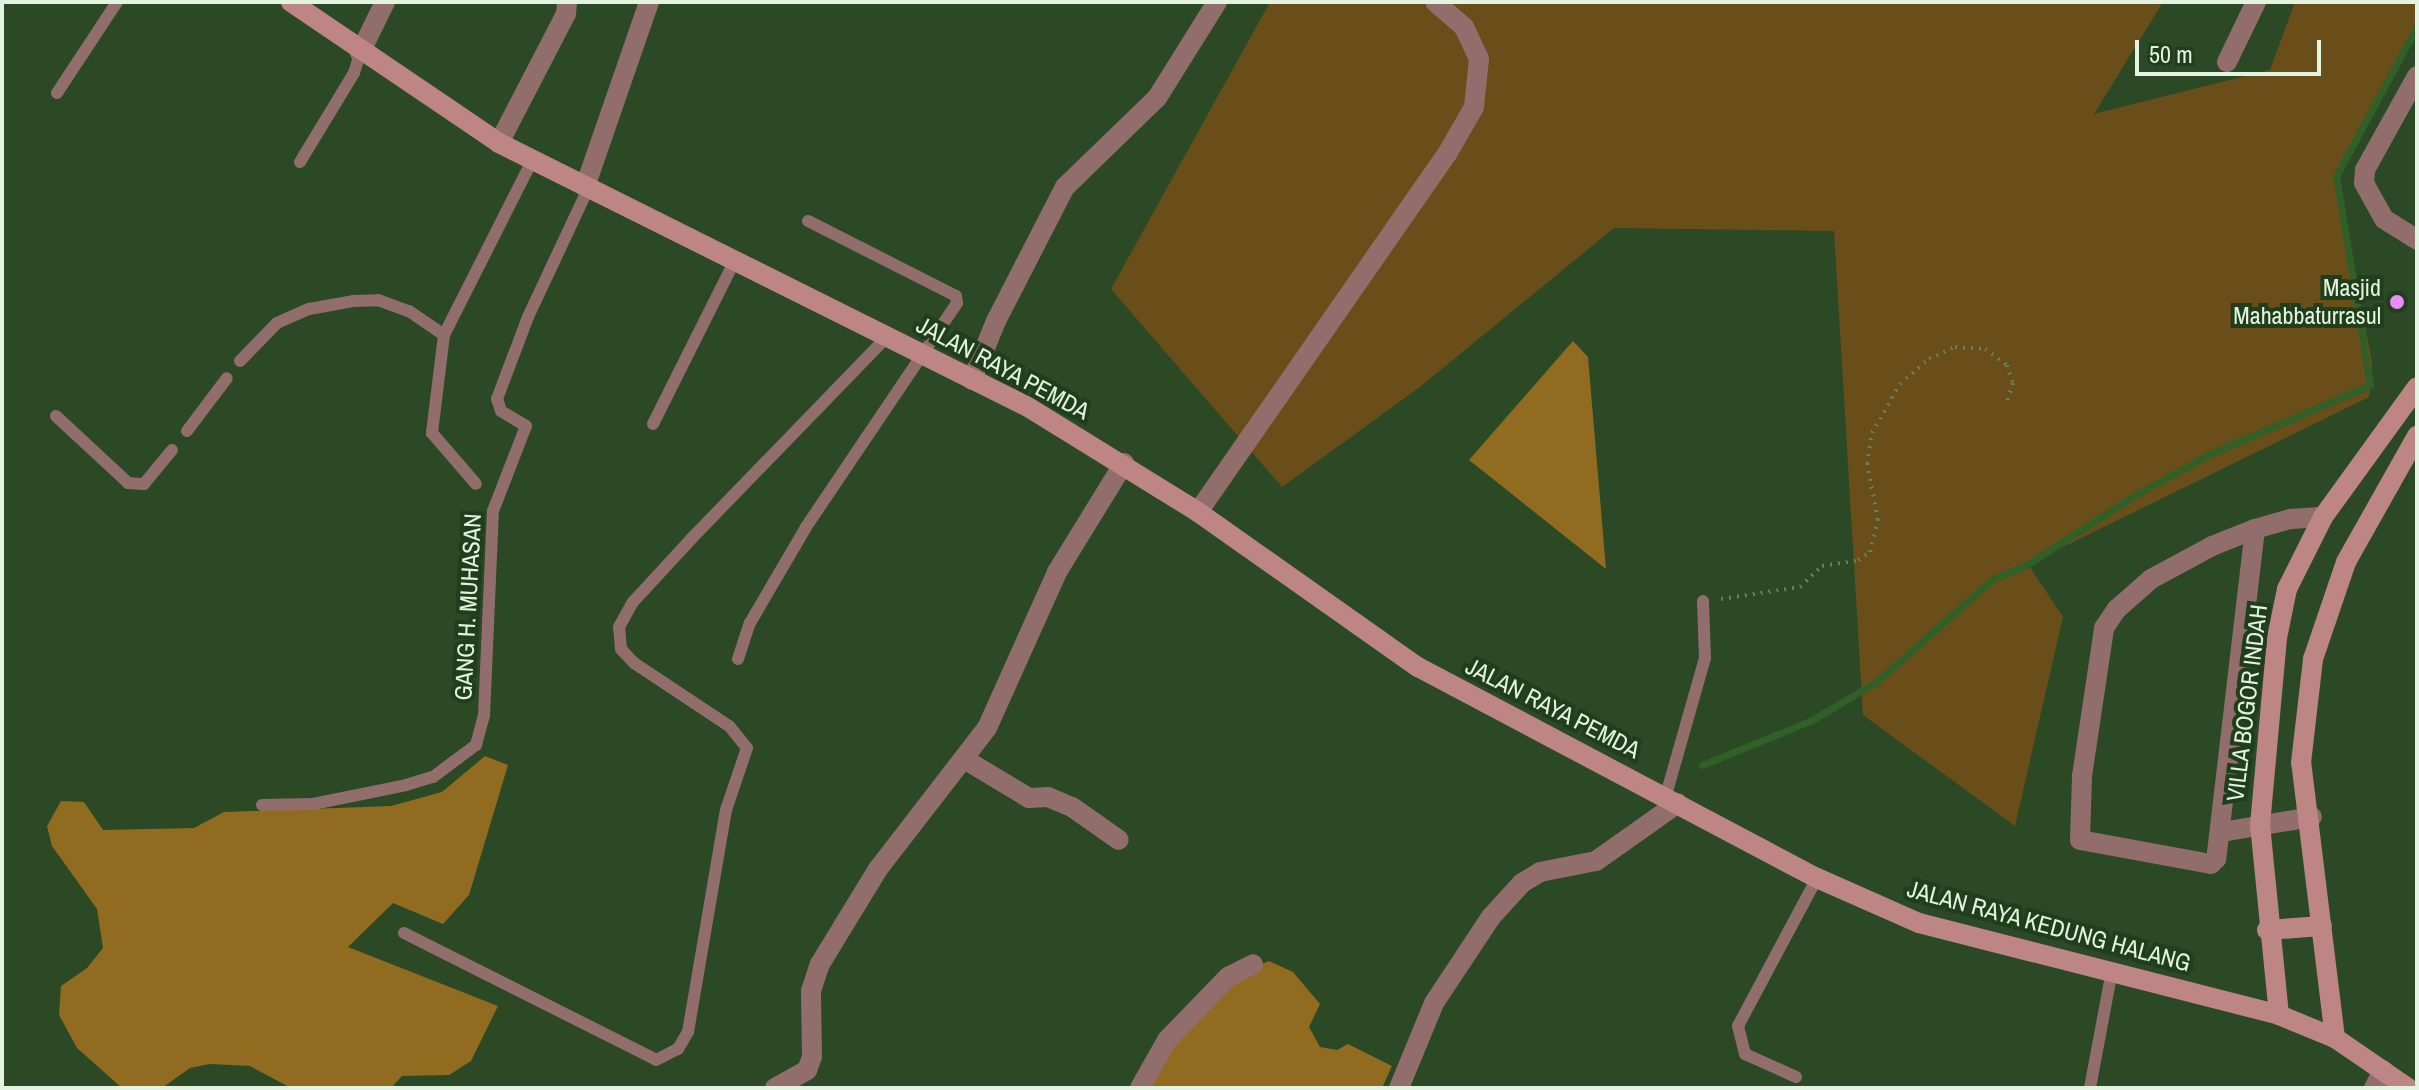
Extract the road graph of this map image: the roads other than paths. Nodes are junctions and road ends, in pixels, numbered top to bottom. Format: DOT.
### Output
graph roads {
  1 [pos="117,2"];
  2 [pos="291,2"];
  3 [pos="385,2"];
  4 [pos="567,2"];
  5 [pos="649,2"];
  6 [pos="1217,2"];
  7 [pos="1435,2"];
  8 [pos="2256,2"];
  9 [pos="360,53"];
  10 [pos="2227,62"];
  11 [pos="2417,76"];
  12 [pos="57,93"];
  13 [pos="499,143"];
  14 [pos="532,161"];
  15 [pos="300,162"];
  16 [pos="587,188"];
  17 [pos="808,221"];
  18 [pos="2417,240"];
  19 [pos="736,258"];
  20 [pos="444,335"];
  21 [pos="888,336"];
  22 [pos="922,355"];
  23 [pos="240,361"];
  24 [pos="227,378"];
  25 [pos="972,380"];
  26 [pos="2415,395"];
  27 [pos="56,416"];
  28 [pos="653,424"];
  29 [pos="187,431"];
  30 [pos="2417,436"];
  31 [pos="172,450"];
  32 [pos="1124,463"];
  33 [pos="476,484"];
  34 [pos="1198,512"];
  35 [pos="2323,517"];
  36 [pos="2255,529"];
  37 [pos="1703,601"];
  38 [pos="738,659"];
  39 [pos="964,759"];
  40 [pos="1672,799"];
  41 [pos="262,805"];
  42 [pos="2312,817"];
  43 [pos="2260,825"];
  44 [pos="2222,832"];
  45 [pos="1119,840"];
  46 [pos="1817,878"];
  47 [pos="2322,926"];
  48 [pos="2267,930"];
  49 [pos="404,933"];
  50 [pos="1253,964"];
  51 [pos="2112,971"];
  52 [pos="2279,1015"];
  53 [pos="2335,1038"];
  54 [pos="1796,1077"];
  55 [pos="2379,1079"];
  56 [pos="2417,1082"];
  57 [pos="775,1088"];
  58 [pos="1140,1088"];
  59 [pos="1399,1088"];
  60 [pos="2090,1088"];
  61 [pos="2410,1088"];
  1 -- 12 [label="lane"];
  2 -- 9 [label="main road, JALAN RAYA PEMDA"];
  3 -- 9 [label="street"];
  4 -- 13 [label="street"];
  5 -- 16 [label="street"];
  6 -- 25 [label="street"];
  7 -- 34 [label="street"];
  8 -- 10 [label="street"];
  9 -- 13 [label="main road, JALAN RAYA PEMDA"];
  9 -- 15 [label="lane"];
  11 -- 18 [label="street"];
  13 -- 14 [label="main road, JALAN RAYA PEMDA"];
  14 -- 16 [label="main road, JALAN RAYA PEMDA"];
  14 -- 20 [label="lane"];
  16 -- 19 [label="main road, JALAN RAYA PEMDA"];
  16 -- 41 [label="lane, GANG H. MUHASAN"];
  17 -- 22 [label="lane"];
  19 -- 21 [label="main road, JALAN RAYA PEMDA"];
  19 -- 28 [label="lane"];
  20 -- 23 [label="lane"];
  20 -- 33 [label="lane"];
  21 -- 22 [label="main road, JALAN RAYA PEMDA"];
  21 -- 49 [label="lane"];
  22 -- 25 [label="main road, JALAN RAYA PEMDA"];
  22 -- 38 [label="lane"];
  24 -- 29 [label="lane"];
  25 -- 32 [label="main road, JALAN RAYA PEMDA"];
  26 -- 35 [label="main road, VILLA BOGOR INDAH"];
  27 -- 31 [label="lane"];
  30 -- 42 [label="main road"];
  32 -- 34 [label="main road, JALAN RAYA PEMDA"];
  32 -- 39 [label="street"];
  34 -- 40 [label="main road, JALAN RAYA PEMDA"];
  35 -- 36 [label="street"];
  35 -- 43 [label="main road, VILLA BOGOR INDAH"];
  36 -- 44 [label="street"];
  36 -- 44 [label="street"];
  37 -- 40 [label="lane"];
  39 -- 45 [label="street"];
  39 -- 57 [label="street"];
  40 -- 46 [label="main road, JALAN RAYA KEDUNG HALANG"];
  40 -- 59 [label="street"];
  42 -- 43 [label="street"];
  42 -- 47 [label="main road"];
  43 -- 44 [label="street"];
  43 -- 48 [label="main road, VILLA BOGOR INDAH"];
  46 -- 51 [label="main road, JALAN RAYA KEDUNG HALANG"];
  46 -- 54 [label="lane"];
  47 -- 48 [label="main road"];
  47 -- 53 [label="main road"];
  48 -- 52 [label="main road, VILLA BOGOR INDAH"];
  50 -- 58 [label="street"];
  51 -- 52 [label="main road, JALAN RAYA KEDUNG HALANG"];
  51 -- 60 [label="lane"];
  52 -- 53 [label="main road, JALAN RAYA KEDUNG HALANG"];
  53 -- 55 [label="main road, JALAN RAYA KEDUNG HALANG"];
  55 -- 61 [label="main road, JALAN RAYA KEDUNG HALANG"];
  56 -- 61 [label="lane"];
}
